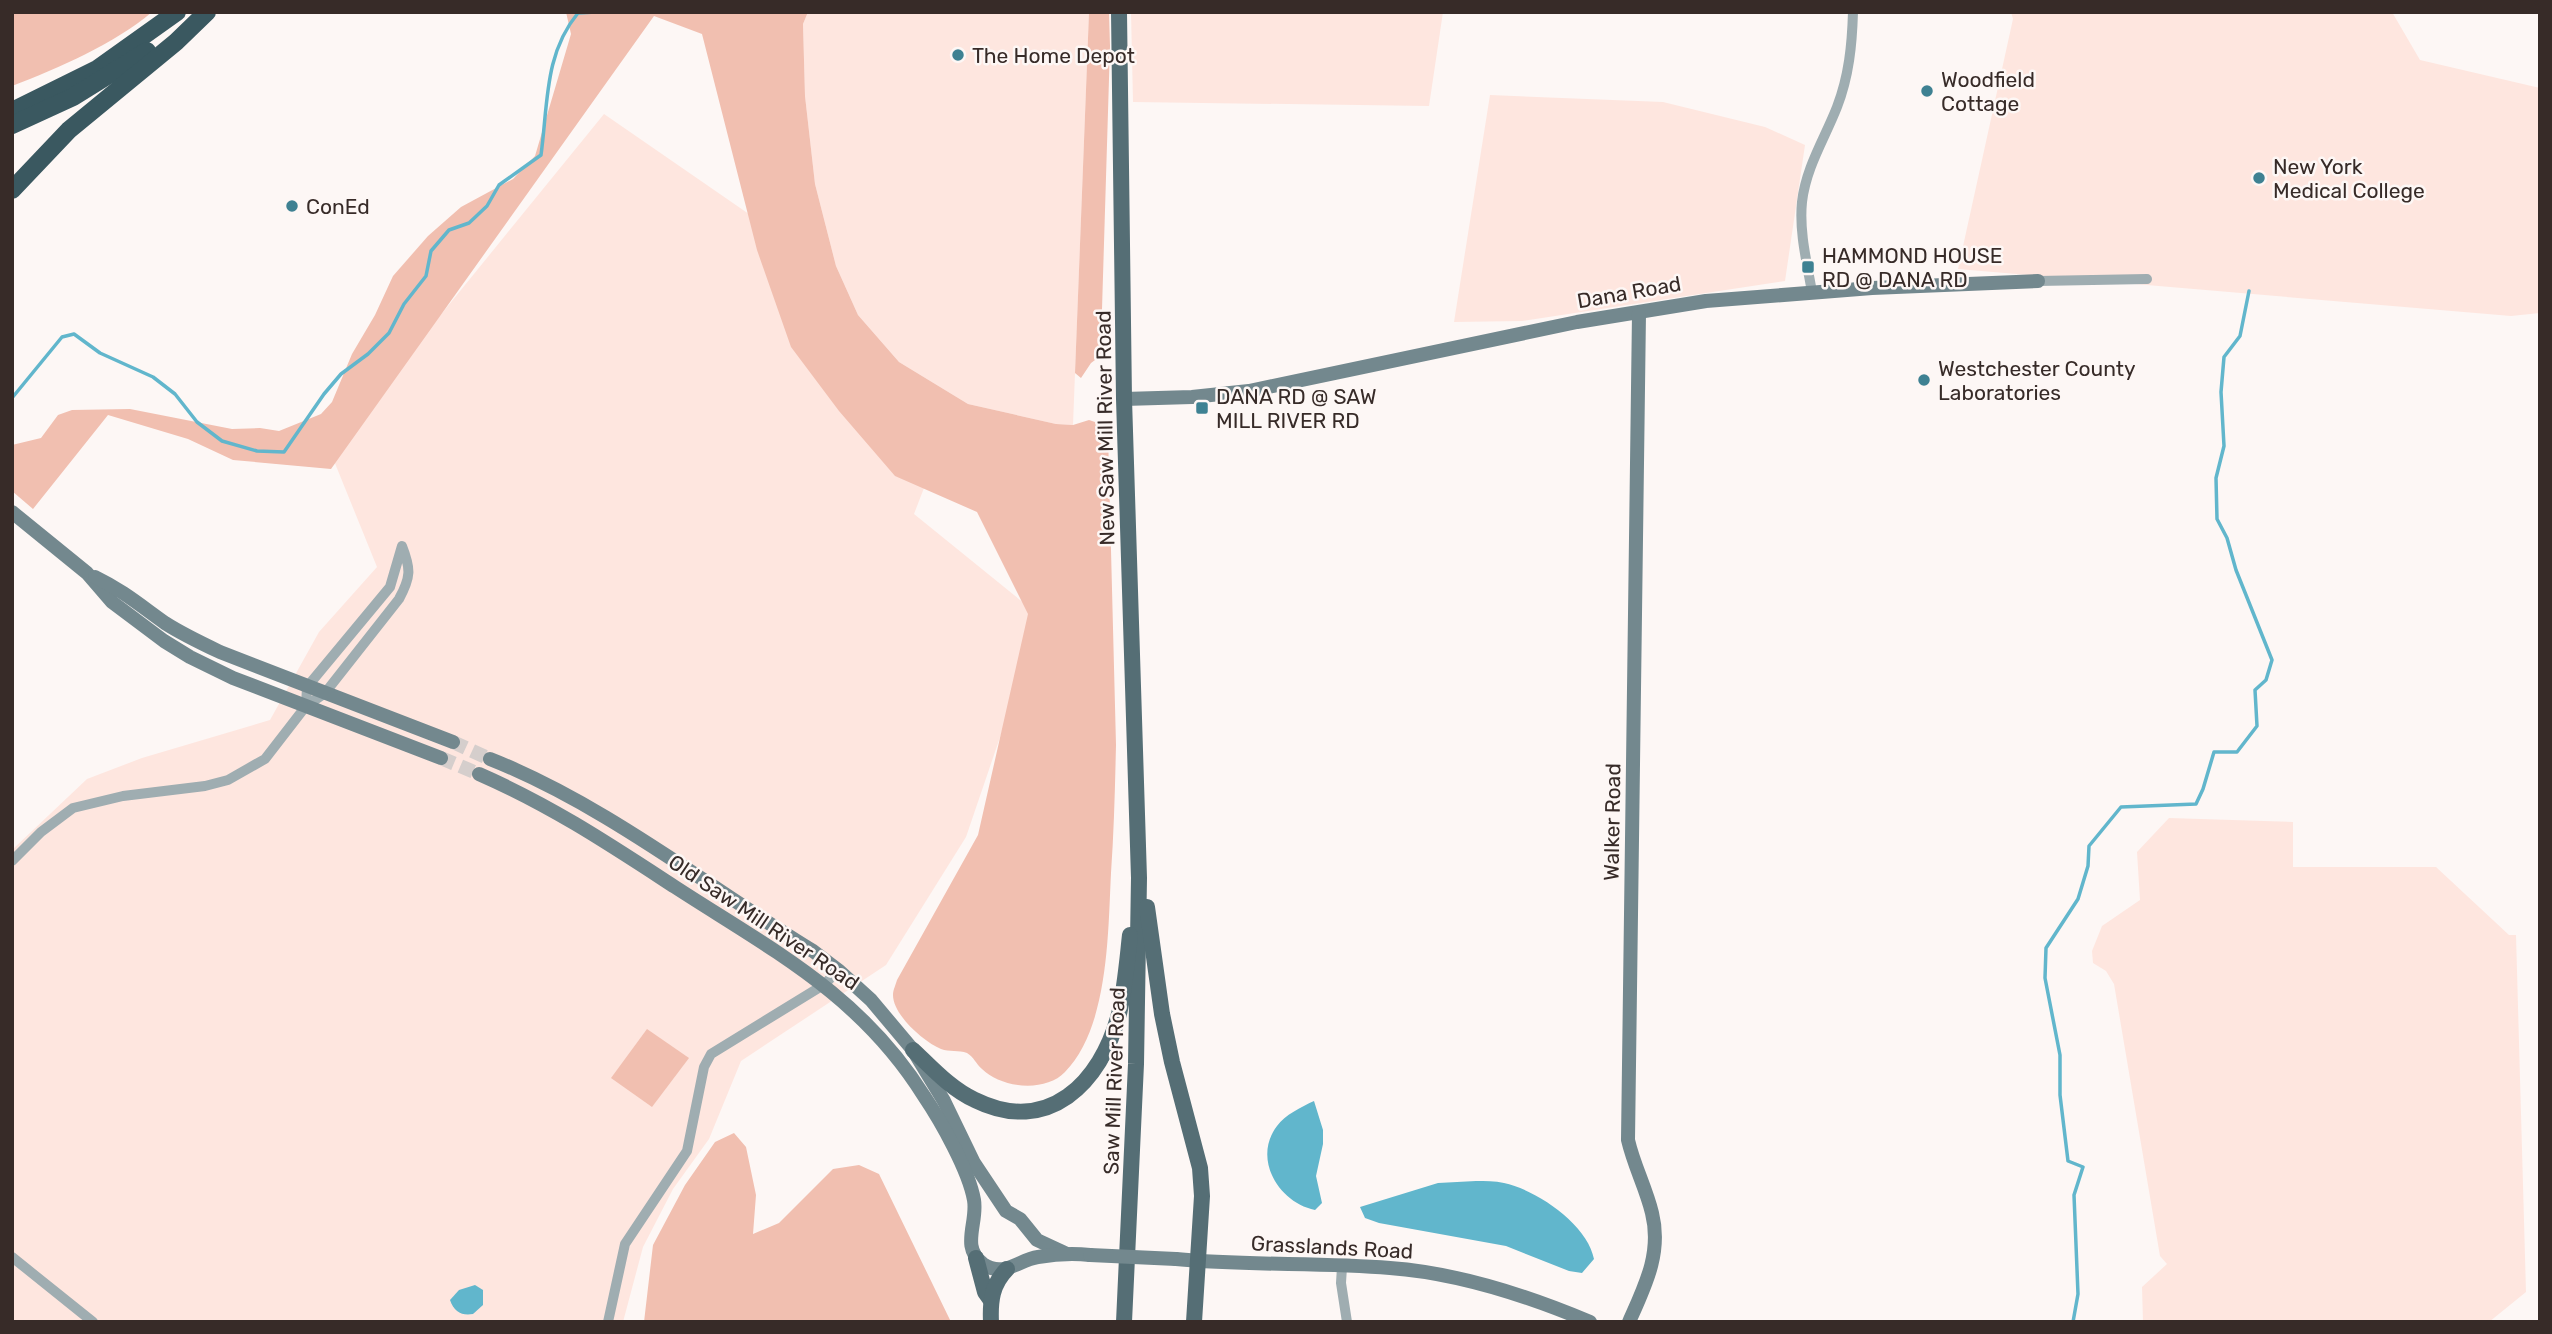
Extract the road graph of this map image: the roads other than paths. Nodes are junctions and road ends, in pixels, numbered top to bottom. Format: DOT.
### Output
graph roads {
  1 [pos="177,12"];
  2 [pos="198,12"];
  3 [pos="206,12"];
  4 [pos="1119,12"];
  5 [pos="1853,12"];
  6 [pos="12,111"];
  7 [pos="12,125"];
  8 [pos="12,190"];
  9 [pos="2147,279"];
  10 [pos="2038,281"];
  11 [pos="1812,292"];
  12 [pos="1639,313"];
  13 [pos="1124,399"];
  14 [pos="12,512"];
  15 [pos="87,573"];
  16 [pos="307,687"];
  17 [pos="324,694"];
  18 [pos="306,706"];
  19 [pos="453,742"];
  20 [pos="441,758"];
  21 [pos="490,759"];
  22 [pos="479,774"];
  23 [pos="1139,842"];
  24 [pos="12,861"];
  25 [pos="838,970"];
  26 [pos="825,985"];
  27 [pos="913,1050"];
  28 [pos="1006,1211"];
  29 [pos="974,1222"];
  30 [pos="1027,1231"];
  31 [pos="1065,1253"];
  32 [pos="12,1257"];
  33 [pos="976,1258"];
  34 [pos="1197,1261"];
  35 [pos="1015,1265"];
  36 [pos="1342,1266"];
  37 [pos="990,1299"];
  38 [pos="93,1322"];
  39 [pos="608,1322"];
  40 [pos="991,1322"];
  41 [pos="1124,1322"];
  42 [pos="1194,1322"];
  43 [pos="1347,1322"];
  44 [pos="1590,1322"];
  45 [pos="1629,1322"];
  1 -- 6 [label="highway"];
  2 -- 7 [label="highway"];
  3 -- 8 [label="highway"];
  4 -- 13 [label="main road, New Saw Mill River Road"];
  5 -- 11 [label="street"];
  9 -- 10 [label="street, Dana Road"];
  10 -- 11 [label="street, Dana Road"];
  11 -- 12 [label="street, Dana Road"];
  12 -- 13 [label="street, Dana Road"];
  12 -- 45 [label="street, Walker Road"];
  13 -- 23 [label="main road, New Saw Mill River Road"];
  14 -- 15 [label="street"];
  15 -- 16 [label="street"];
  15 -- 18 [label="street"];
  16 -- 17 [label="street"];
  16 -- 17 [label="street"];
  16 -- 18 [label="street"];
  17 -- 18 [label="street"];
  17 -- 19 [label="street"];
  18 -- 20 [label="street"];
  18 -- 24 [label="street"];
  21 -- 25 [label="street, Old Saw Mill River Road"];
  22 -- 26 [label="street, Old Saw Mill River Road"];
  23 -- 27 [label="main road"];
  23 -- 34 [label="main road"];
  23 -- 41 [label="main road, Saw Mill River Road"];
  25 -- 26 [label="street"];
  25 -- 27 [label="street, Old Saw Mill River Road"];
  26 -- 29 [label="street, Old Saw Mill River Road"];
  26 -- 39 [label="street"];
  27 -- 28 [label="street, Old Saw Mill River Road"];
  28 -- 29 [label="street"];
  28 -- 30 [label="street, Old Saw Mill River Road"];
  29 -- 33 [label="street, Old Saw Mill River Road"];
  30 -- 31 [label="street, Old Saw Mill River Road"];
  30 -- 35 [label="street"];
  31 -- 34 [label="street, Grasslands Road, bridge"];
  31 -- 35 [label="street"];
  32 -- 38 [label="street"];
  33 -- 35 [label="street"];
  33 -- 37 [label="main road"];
  34 -- 36 [label="street, Grasslands Road"];
  34 -- 42 [label="main road"];
  35 -- 37 [label="main road"];
  36 -- 43 [label="street"];
  36 -- 44 [label="street, Grasslands Road"];
  37 -- 40 [label="main road"];
}
